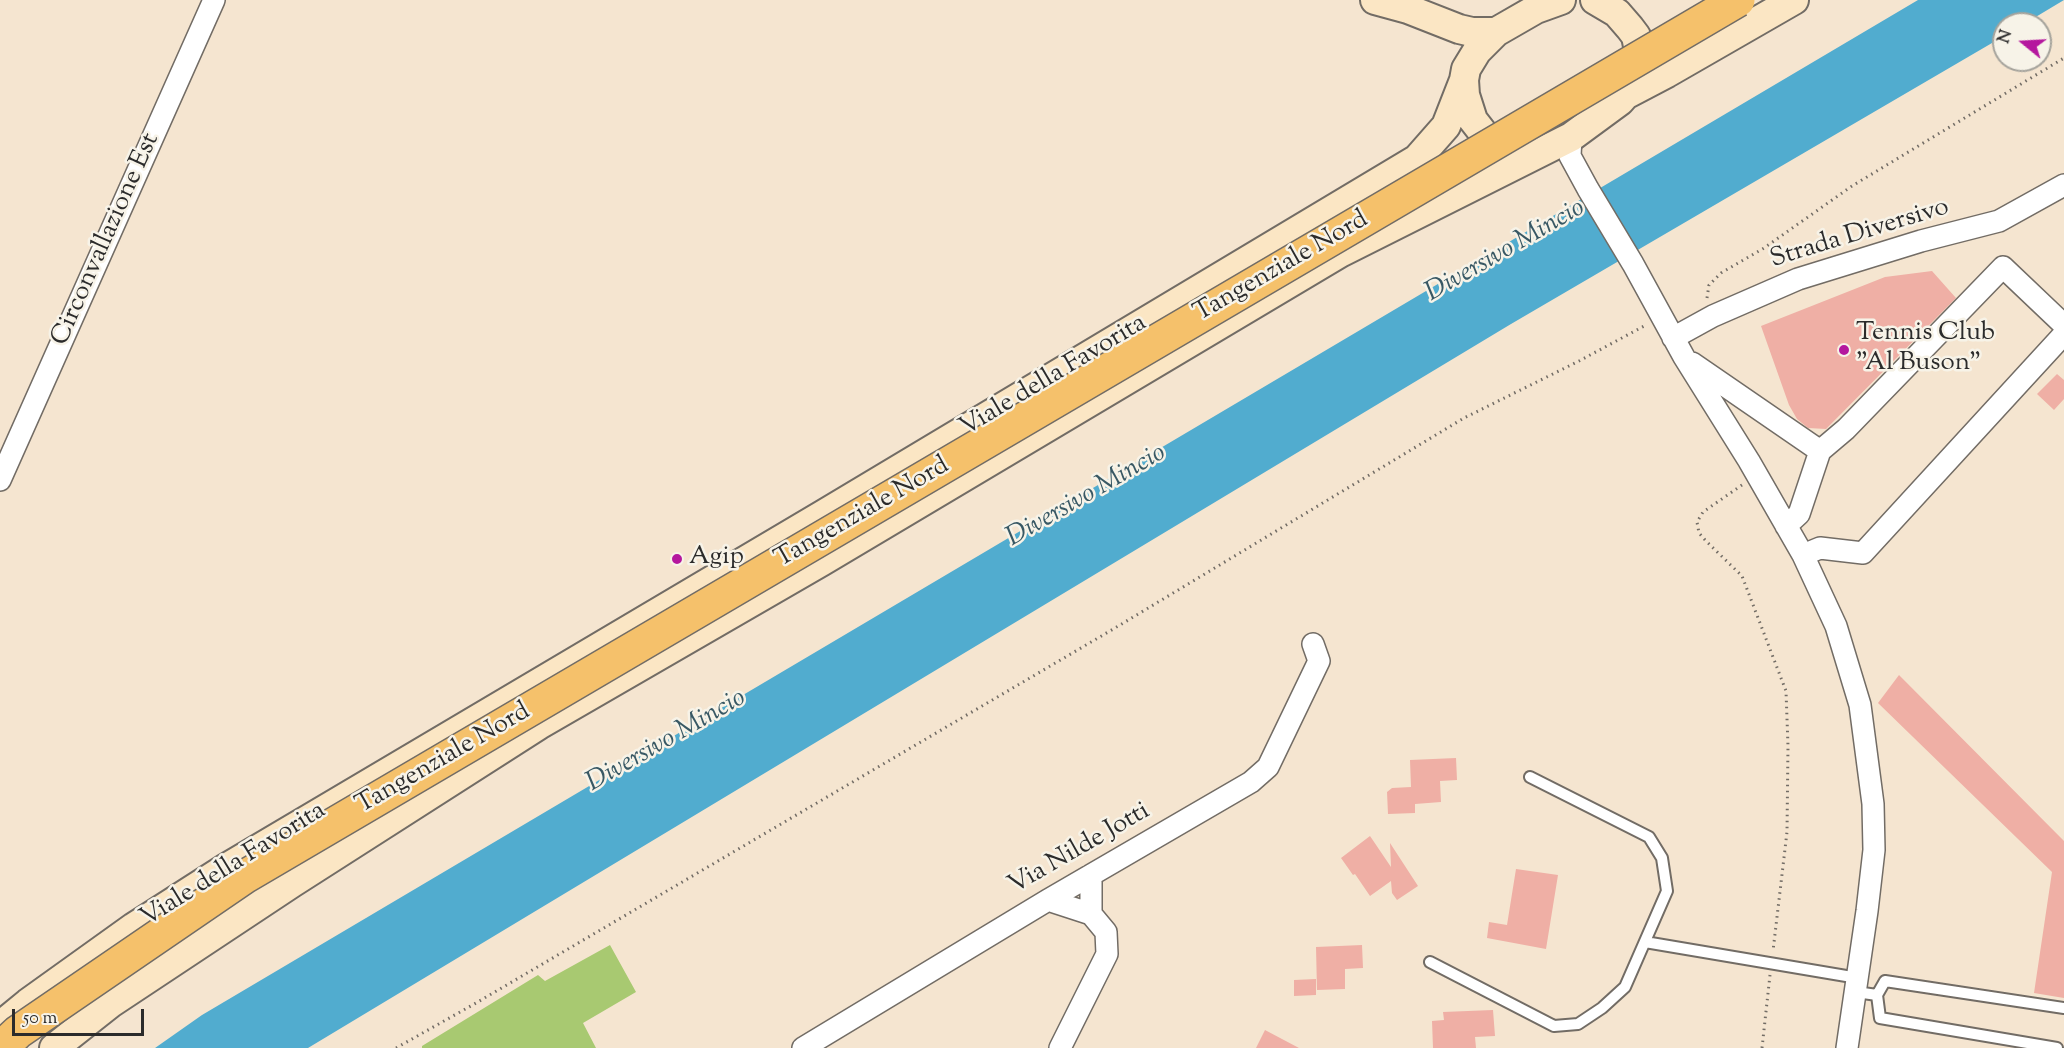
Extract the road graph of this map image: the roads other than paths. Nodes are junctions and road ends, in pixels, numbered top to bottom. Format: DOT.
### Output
graph roads {
  1 [pos="214,0"];
  2 [pos="1375,0"];
  3 [pos="1561,0"];
  4 [pos="1595,0"];
  5 [pos="1738,0"];
  6 [pos="1794,0"];
  7 [pos="1445,24"];
  8 [pos="1496,32"];
  9 [pos="1465,74"];
  10 [pos="1627,94"];
  11 [pos="1556,149"];
  12 [pos="2064,185"];
  13 [pos="2064,325"];
  14 [pos="2064,334"];
  15 [pos="1673,338"];
  16 [pos="1684,357"];
  17 [pos="1820,451"];
  18 [pos="0,480"];
  19 [pos="1786,526"];
  20 [pos="1803,555"];
  21 [pos="1313,644"];
  22 [pos="1530,777"];
  23 [pos="1091,875"];
  24 [pos="1048,900"];
  25 [pos="1091,914"];
  26 [pos="1646,942"];
  27 [pos="1430,962"];
  28 [pos="1864,988"];
  29 [pos="2064,1008"];
  30 [pos="0,1026"];
  31 [pos="811,1046"];
  32 [pos="1,1048"];
  33 [pos="54,1048"];
  34 [pos="1060,1048"];
  35 [pos="1847,1048"];
  36 [pos="2057,1048"];
  1 -- 18 [label="street, Circonvallazione Est"];
  2 -- 7 [label="main road"];
  3 -- 8 [label="main road, Viale della Favorita"];
  4 -- 10 [label="main road"];
  5 -- 32 [label="highway, Tangenziale Nord, bridge"];
  6 -- 10 [label="main road"];
  7 -- 8 [label="main road"];
  7 -- 9 [label="main road"];
  8 -- 9 [label="main road, Viale della Favorita"];
  9 -- 11 [label="main road"];
  9 -- 30 [label="main road, Viale della Favorita"];
  10 -- 11 [label="main road, Viale della Favorita"];
  11 -- 15 [label="street"];
  11 -- 33 [label="main road, Viale della Favorita"];
  12 -- 15 [label="street, Strada Diversivo"];
  13 -- 17 [label="street"];
  14 -- 20 [label="street"];
  15 -- 16 [label="street"];
  16 -- 17 [label="street"];
  16 -- 19 [label="street"];
  17 -- 19 [label="street"];
  19 -- 20 [label="street"];
  20 -- 28 [label="street"];
  21 -- 23 [label="street, Via Nilde Jotti"];
  22 -- 26 [label="lane"];
  23 -- 24 [label="street, Via Nilde Jotti"];
  23 -- 25 [label="street"];
  24 -- 25 [label="street"];
  24 -- 31 [label="street, Via Nilde Jotti"];
  25 -- 34 [label="street"];
  26 -- 27 [label="lane"];
  26 -- 28 [label="lane"];
  28 -- 29 [label="lane"];
  28 -- 35 [label="street"];
  28 -- 36 [label="lane"];
}
